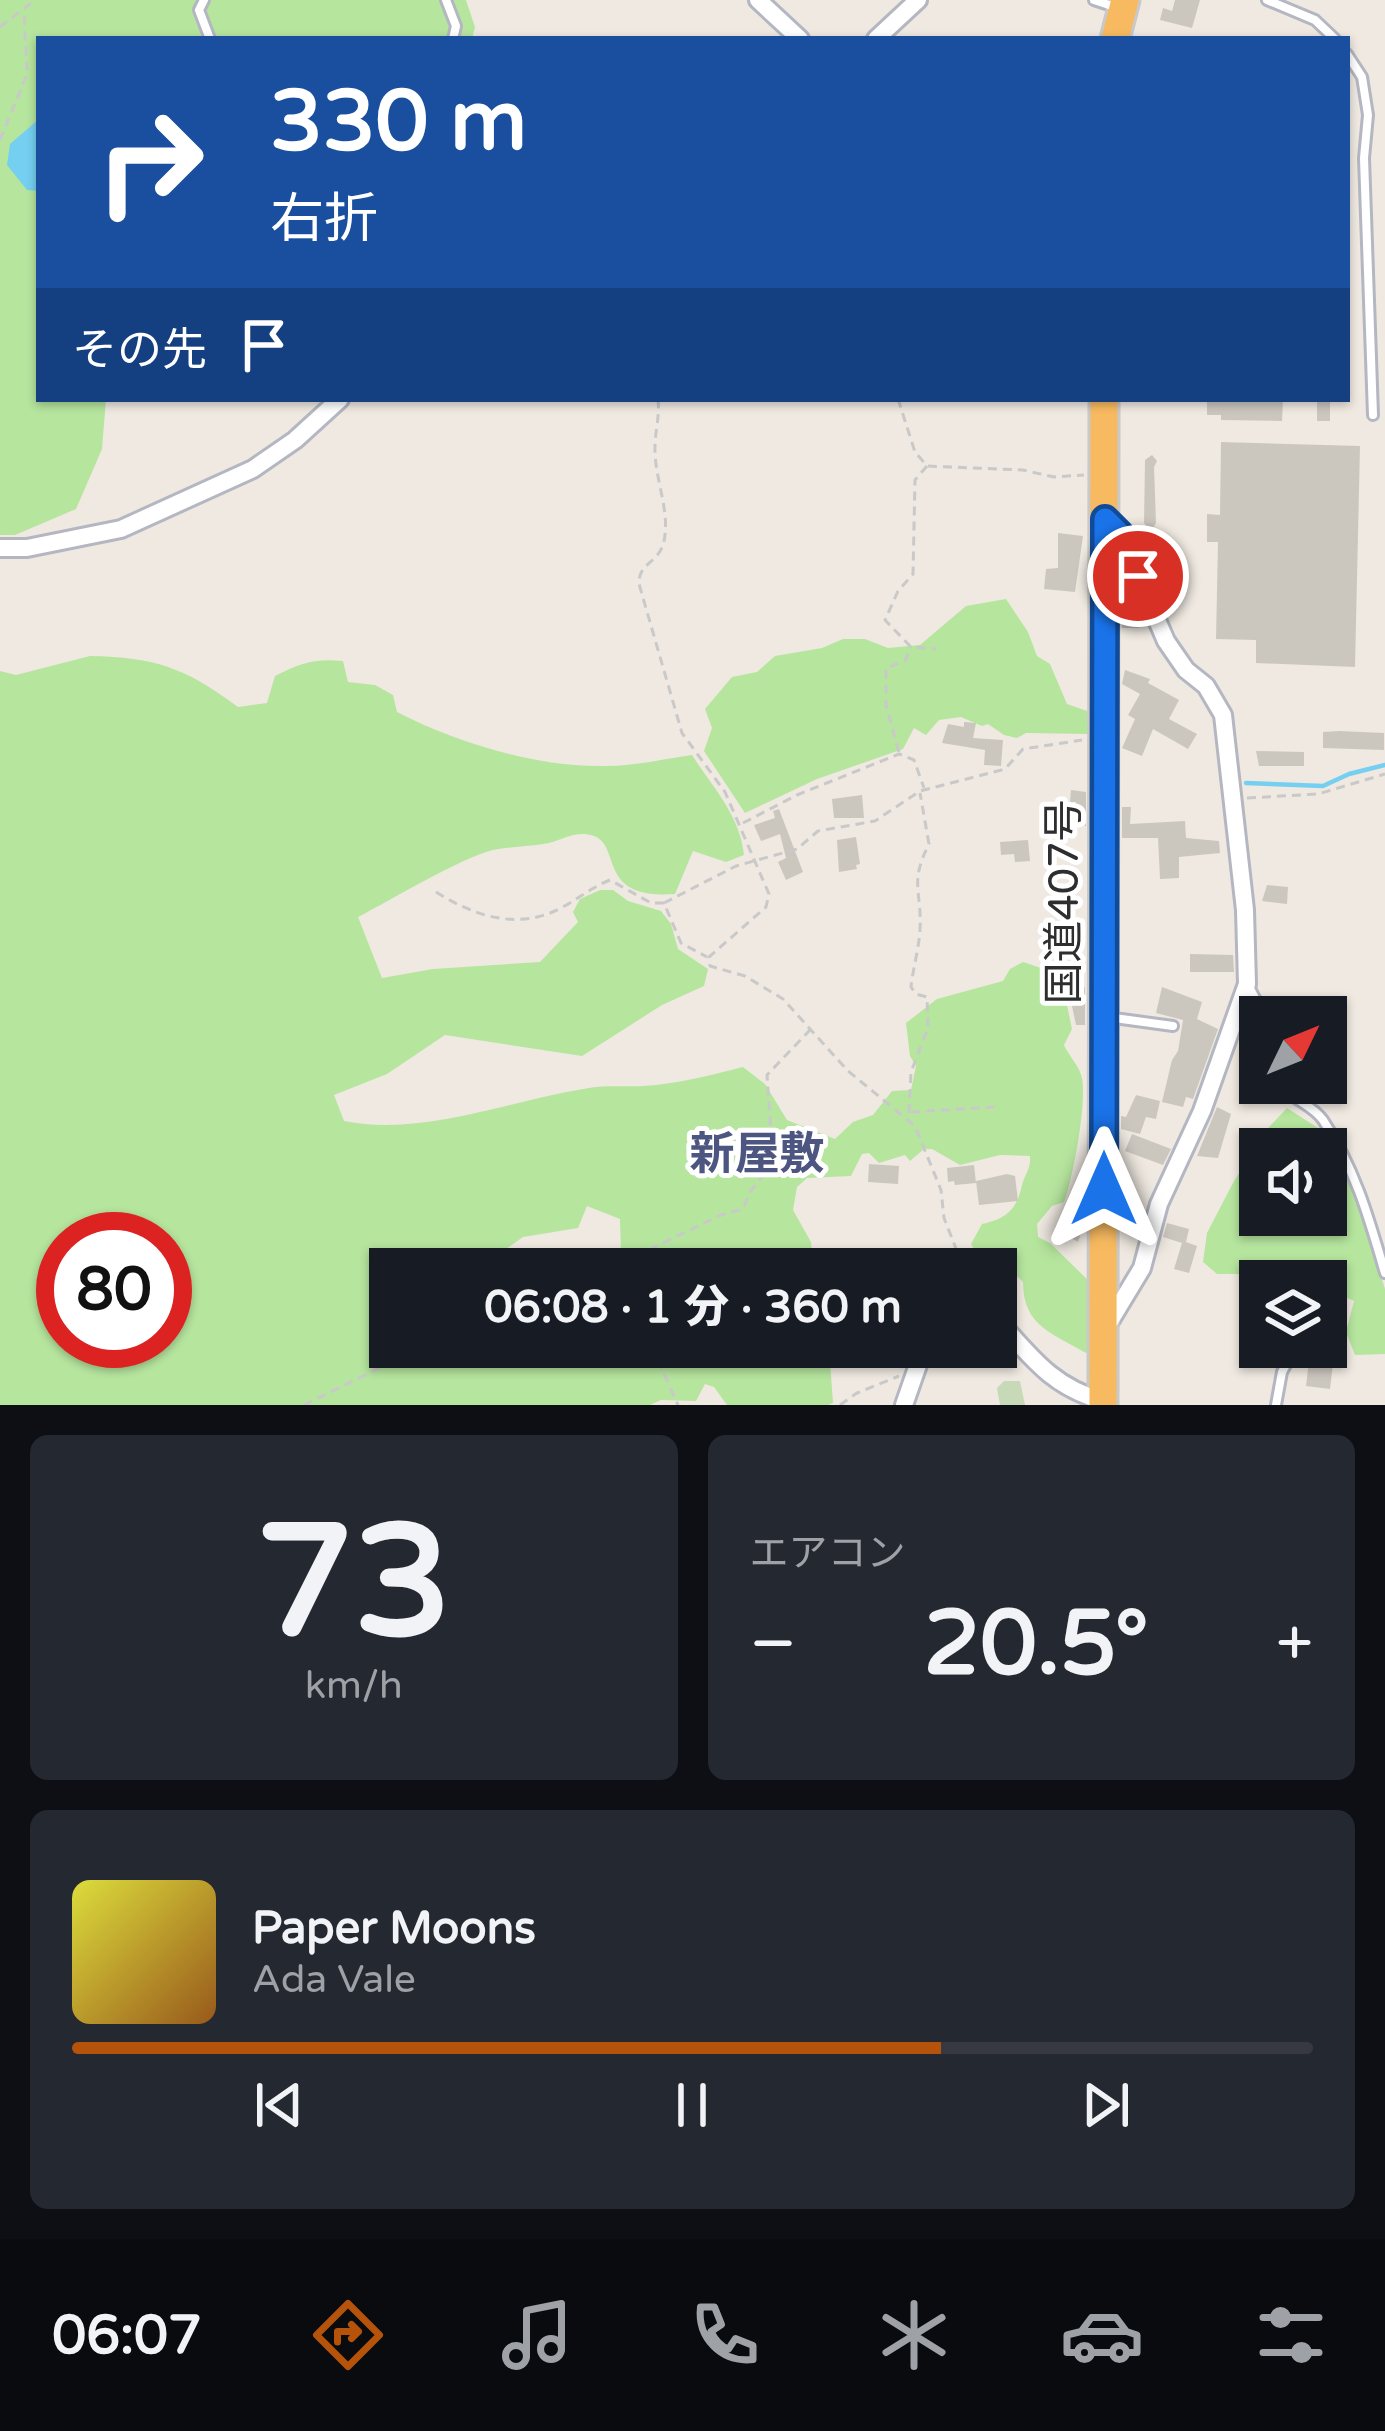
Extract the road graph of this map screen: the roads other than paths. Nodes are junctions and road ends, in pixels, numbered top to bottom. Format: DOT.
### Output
graph roads {
  1 [pos="204,0"];
  2 [pos="446,0"];
  3 [pos="758,0"];
  4 [pos="918,0"];
  5 [pos="1094,0"];
  6 [pos="1267,0"];
  7 [pos="1124,5"];
  8 [pos="209,36"];
  9 [pos="454,36"];
  10 [pos="797,36"];
  11 [pos="879,36"];
  12 [pos="1115,36"];
  13 [pos="1332,36"];
  14 [pos="1350,59"];
  15 [pos="337,402"];
  16 [pos="1104,402"];
  17 [pos="1373,415"];
  18 [pos="1105,519"];
  19 [pos="0,548"];
  20 [pos="1247,984"];
  21 [pos="1254,996"];
  22 [pos="1105,1017"];
  23 [pos="1173,1026"];
  24 [pos="1304,1104"];
  25 [pos="1385,1273"];
  26 [pos="1103,1331"];
  27 [pos="1017,1340"];
  28 [pos="919,1368"];
  29 [pos="1284,1368"];
  30 [pos="1103,1403"];
  31 [pos="904,1405"];
  32 [pos="1276,1405"];
  1 -- 8 [label="lane"];
  2 -- 9 [label="lane"];
  3 -- 10 [label="street"];
  4 -- 11 [label="street"];
  5 -- 7 [label="lane"];
  6 -- 13 [label="lane"];
  7 -- 12 [label="highway"];
  14 -- 17 [label="lane"];
  15 -- 19 [label="street"];
  16 -- 18 [label="highway, 国道407号"];
  18 -- 20 [label="street"];
  18 -- 22 [label="highway, 国道407号"];
  20 -- 21 [label="lane"];
  20 -- 26 [label="street"];
  22 -- 23 [label="lane"];
  22 -- 26 [label="highway, 国道407号"];
  24 -- 25 [label="lane"];
  26 -- 30 [label="highway, 国道407号"];
  27 -- 30 [label="street"];
  28 -- 31 [label="street"];
  29 -- 32 [label="lane"];
}
